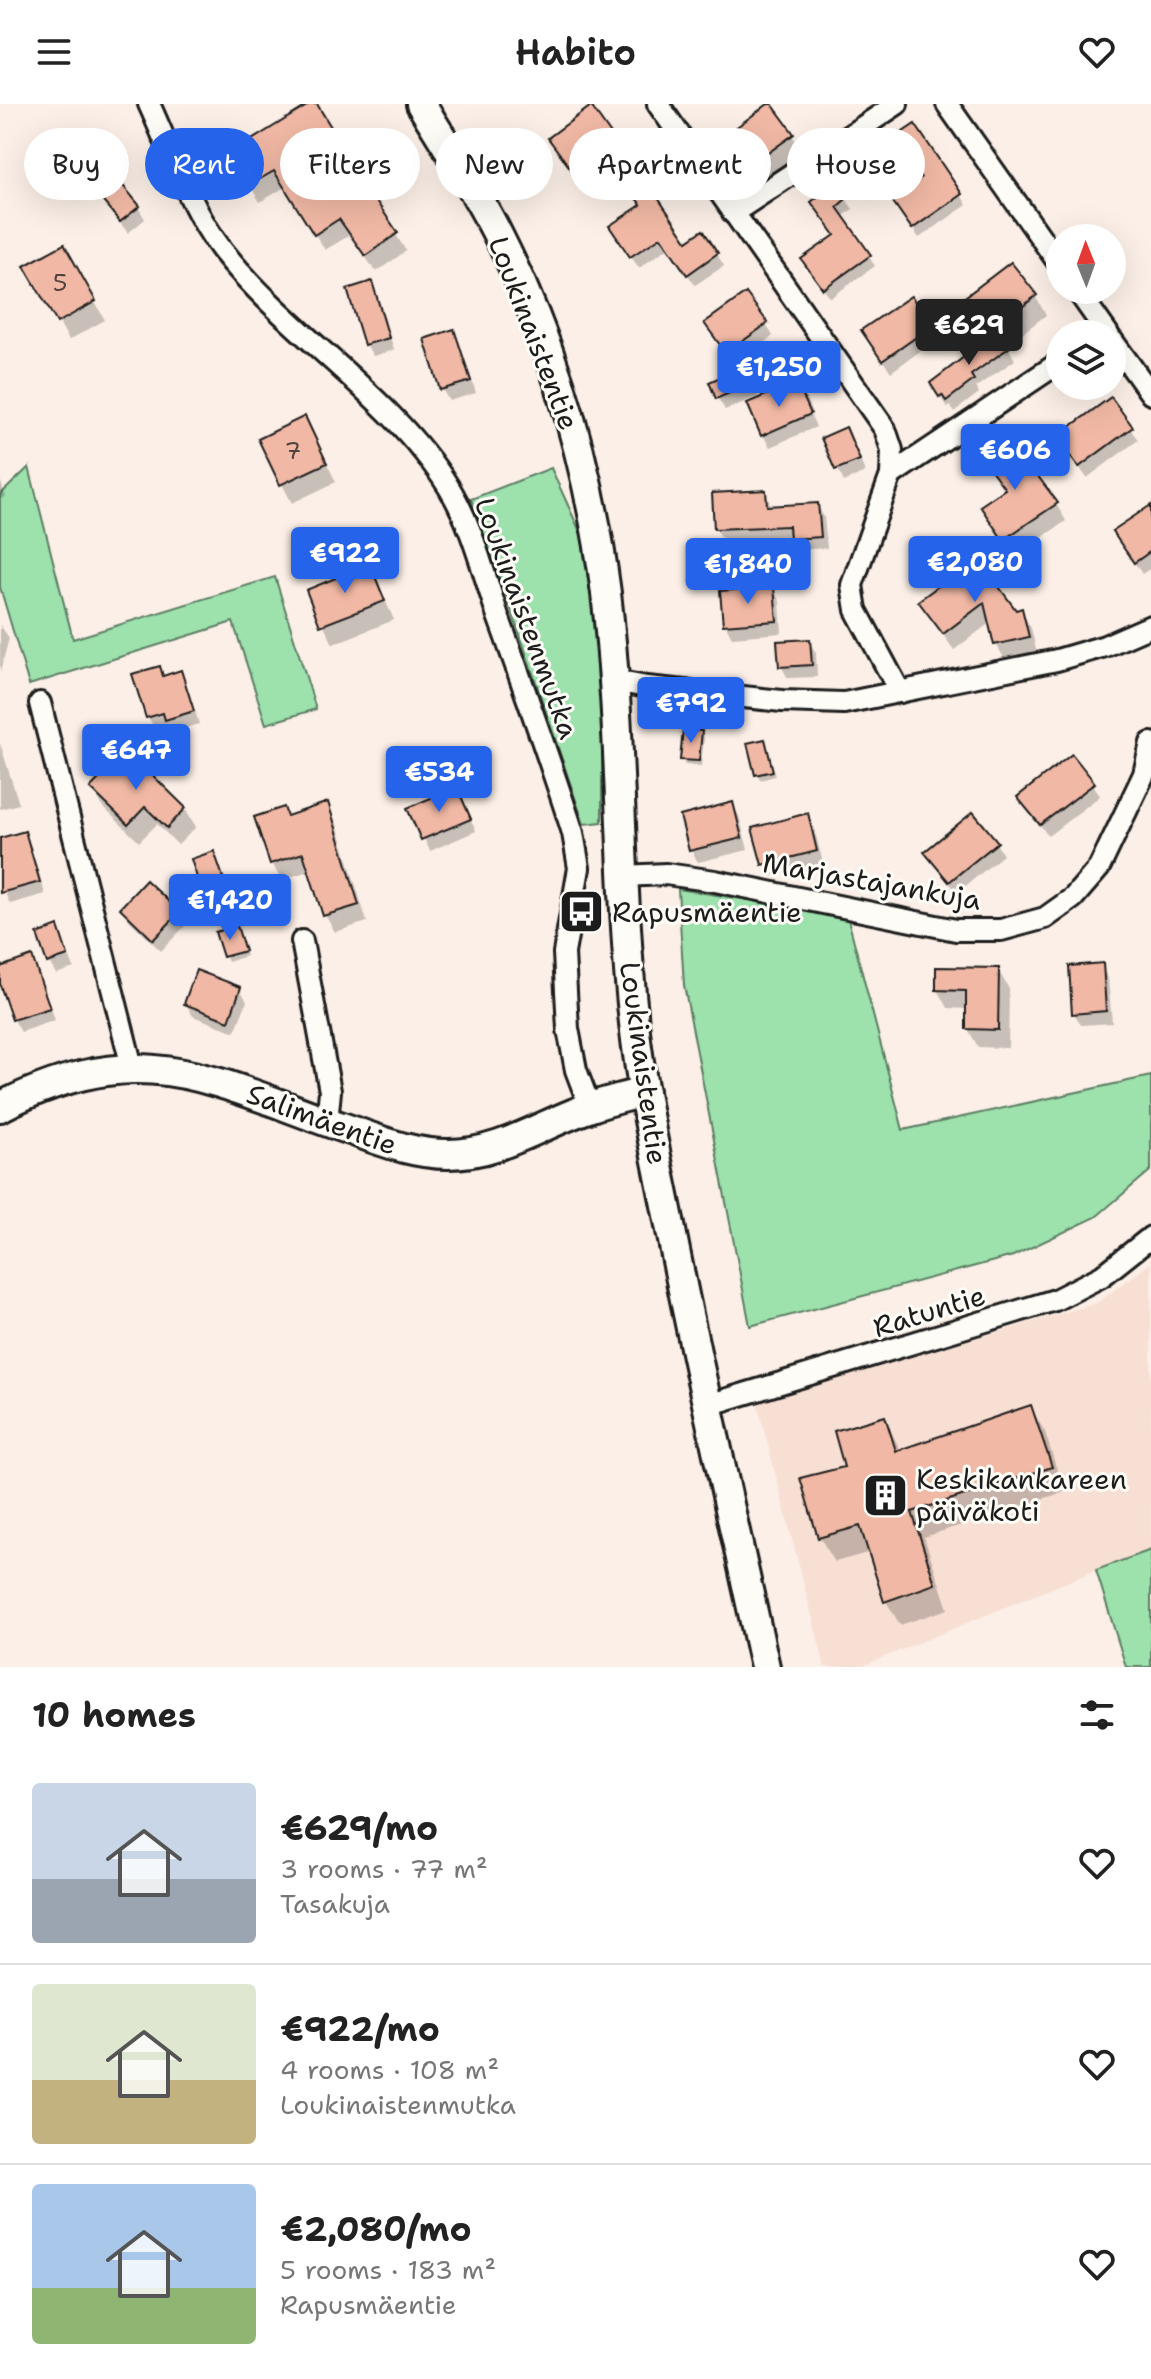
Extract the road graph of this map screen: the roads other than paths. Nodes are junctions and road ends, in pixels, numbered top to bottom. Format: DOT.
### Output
graph roads {
  1 [pos="149,104"];
  2 [pos="421,104"];
  3 [pos="658,104"];
  4 [pos="897,104"];
  5 [pos="947,104"];
  6 [pos="733,213"];
  7 [pos="1046,245"];
  8 [pos="1126,360"];
  9 [pos="1046,371"];
  10 [pos="1151,394"];
  11 [pos="891,475"];
  12 [pos="1150,631"];
  13 [pos="614,681"];
  14 [pos="900,692"];
  15 [pos="40,703"];
  16 [pos="1151,743"];
  17 [pos="623,876"];
  18 [pos="302,941"];
  19 [pos="132,1067"];
  20 [pos="644,1092"];
  21 [pos="0,1107"];
  22 [pos="590,1107"];
  23 [pos="327,1122"];
  24 [pos="1151,1237"];
  25 [pos="708,1405"];
  26 [pos="765,1667"];
  1 -- 22 [label="street, Loukinaistenmutka"];
  2 -- 13 [label="street, Loukinaistentie"];
  3 -- 6 [label="street"];
  4 -- 6 [label="street"];
  5 -- 7 [label="street"];
  6 -- 11 [label="street"];
  8 -- 10 [label="street"];
  9 -- 11 [label="street"];
  11 -- 14 [label="street"];
  12 -- 14 [label="street"];
  13 -- 14 [label="street"];
  13 -- 17 [label="street, Loukinaistentie"];
  15 -- 19 [label="street"];
  16 -- 17 [label="street, Marjastajankuja"];
  17 -- 20 [label="street, Loukinaistentie"];
  18 -- 23 [label="street"];
  19 -- 21 [label="street, Salimäentie"];
  19 -- 23 [label="street, Salimäentie"];
  20 -- 22 [label="street, Salimäentie"];
  20 -- 25 [label="street, Loukinaistentie"];
  22 -- 23 [label="street, Salimäentie"];
  24 -- 25 [label="street, Ratuntie"];
  25 -- 26 [label="street, Loukinaistentie"];
}
